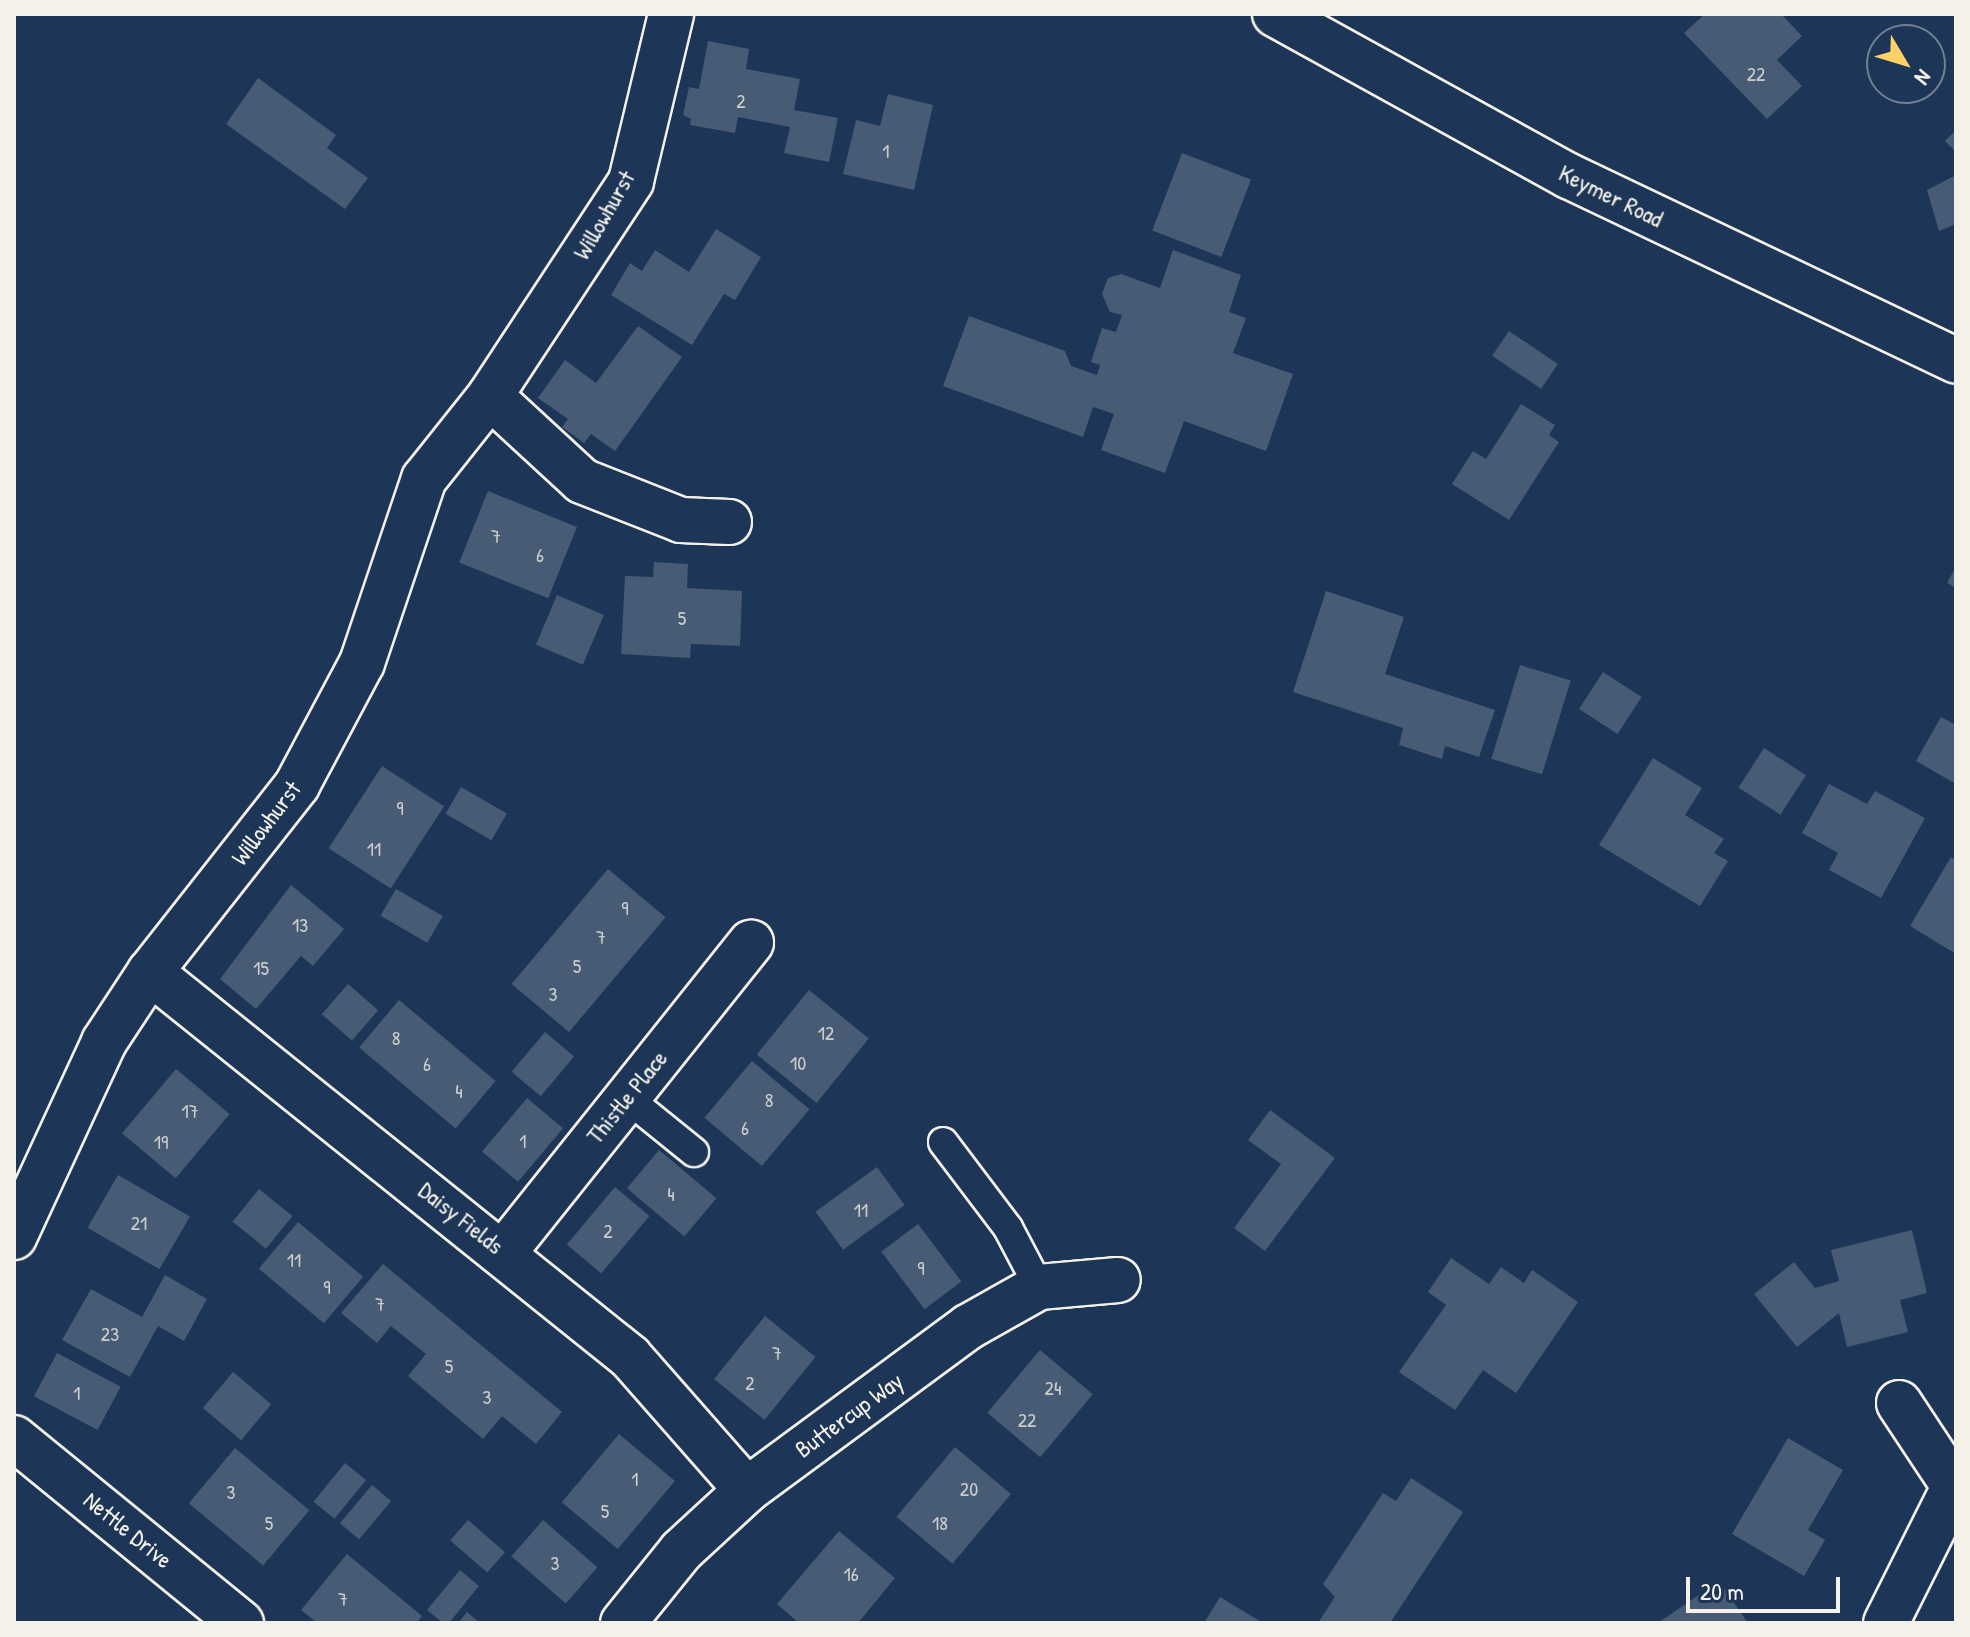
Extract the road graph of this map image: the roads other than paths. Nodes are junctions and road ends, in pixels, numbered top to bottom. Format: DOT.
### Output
graph roads {
  1 [pos="671,14"];
  2 [pos="1275,14"];
  3 [pos="1956,361"];
  4 [pos="490,396"];
  5 [pos="729,522"];
  6 [pos="751,943"];
  7 [pos="150,972"];
  8 [pos="627,1098"];
  9 [pos="943,1142"];
  10 [pos="694,1152"];
  11 [pos="14,1237"];
  12 [pos="504,1252"];
  13 [pos="1118,1280"];
  14 [pos="1039,1287"];
  15 [pos="1899,1403"];
  16 [pos="14,1438"];
  17 [pos="1954,1483"];
  18 [pos="747,1490"];
  19 [pos="241,1623"];
  20 [pos="623,1623"];
  21 [pos="1886,1623"];
  1 -- 4 [label="street, Willowhurst"];
  2 -- 3 [label="street, Keymer Road"];
  4 -- 5 [label="street"];
  4 -- 7 [label="street, Willowhurst"];
  6 -- 8 [label="street, Thistle Place"];
  7 -- 11 [label="street, Willowhurst"];
  7 -- 12 [label="street, Daisy Fields"];
  8 -- 10 [label="lane"];
  8 -- 12 [label="street, Thistle Place"];
  9 -- 14 [label="lane"];
  12 -- 18 [label="street, Daisy Fields"];
  13 -- 14 [label="street, Buttercup Way"];
  14 -- 18 [label="street, Buttercup Way"];
  15 -- 17 [label="street"];
  16 -- 19 [label="street, Nettle Drive"];
  17 -- 21 [label="street"];
  18 -- 20 [label="street, Buttercup Way"];
}
